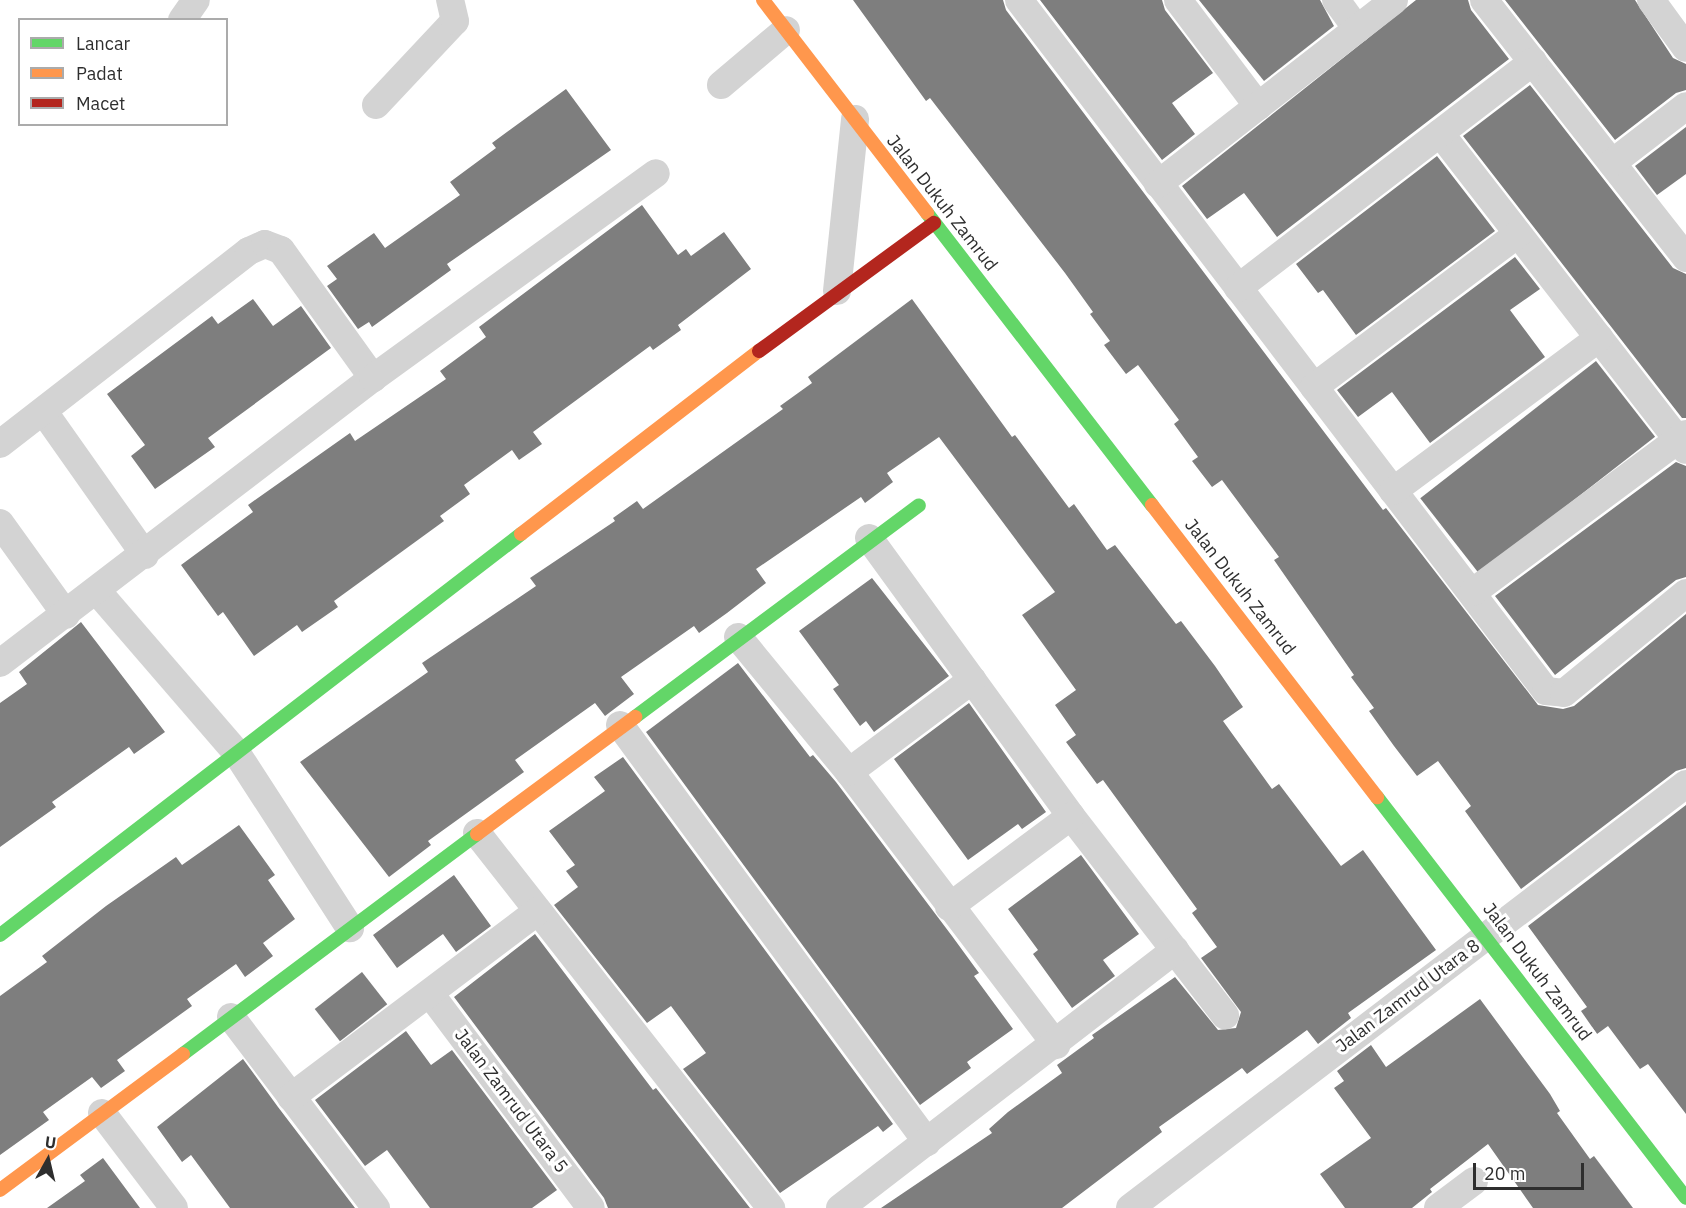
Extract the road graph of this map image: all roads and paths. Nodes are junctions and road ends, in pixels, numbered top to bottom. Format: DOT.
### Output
graph roads {
  1 [pos="196,0"];
  2 [pos="450,0"];
  3 [pos="763,0"];
  4 [pos="1018,0"];
  5 [pos="1178,0"];
  6 [pos="1336,0"];
  7 [pos="1394,0"];
  8 [pos="1484,0"];
  9 [pos="1651,0"];
  10 [pos="183,18"];
  11 [pos="1357,29"];
  12 [pos="786,30"];
  13 [pos="1686,48"];
  14 [pos="1533,62"];
  15 [pos="721,85"];
  16 [pos="376,105"];
  17 [pos="1258,106"];
  18 [pos="1686,106"];
  19 [pos="855,119"];
  20 [pos="1440,133"];
  21 [pos="1612,163"];
  22 [pos="656,173"];
  23 [pos="1158,184"];
  24 [pos="934,223"];
  25 [pos="1518,234"];
  26 [pos="1686,258"];
  27 [pos="1238,288"];
  28 [pos="837,291"];
  29 [pos="1599,338"];
  30 [pos="373,378"];
  31 [pos="1314,387"];
  32 [pos="44,412"];
  33 [pos="1683,441"];
  34 [pos="0,444"];
  35 [pos="1393,491"];
  36 [pos="919,505"];
  37 [pos="0,523"];
  38 [pos="869,538"];
  39 [pos="145,555"];
  40 [pos="97,591"];
  41 [pos="1473,592"];
  42 [pos="1686,593"];
  43 [pos="66,615"];
  44 [pos="738,637"];
  45 [pos="0,663"];
  46 [pos="972,680"];
  47 [pos="620,725"];
  48 [pos="236,752"];
  49 [pos="849,772"];
  50 [pos="1686,784"];
  51 [pos="1071,816"];
  52 [pos="477,833"];
  53 [pos="949,907"];
  54 [pos="538,911"];
  55 [pos="350,928"];
  56 [pos="0,935"];
  57 [pos="1487,937"];
  58 [pos="1175,950"];
  59 [pos="431,995"];
  60 [pos="1225,1015"];
  61 [pos="231,1017"];
  62 [pos="1056,1045"];
  63 [pos="291,1097"];
  64 [pos="102,1113"];
  65 [pos="927,1142"];
  66 [pos="1474,1181"];
  67 [pos="0,1190"];
  68 [pos="1686,1198"];
  69 [pos="174,1208"];
  70 [pos="376,1208"];
  71 [pos="591,1208"];
  72 [pos="771,1208"];
  73 [pos="840,1208"];
  74 [pos="1130,1208"];
  75 [pos="1438,1208"];
  1 -- 10 [label="street"];
  2 -- 16 [label="street"];
  3 -- 12 [label="street, Jalan Dukuh Zamrud"];
  4 -- 23 [label="street"];
  5 -- 17 [label="street"];
  6 -- 11 [label="street"];
  7 -- 11 [label="street"];
  8 -- 14 [label="street"];
  9 -- 13 [label="street"];
  11 -- 17 [label="street"];
  12 -- 15 [label="street"];
  12 -- 19 [label="street, Jalan Dukuh Zamrud"];
  14 -- 20 [label="street"];
  14 -- 21 [label="street"];
  17 -- 23 [label="street"];
  18 -- 21 [label="street"];
  19 -- 24 [label="street, Jalan Dukuh Zamrud"];
  19 -- 28 [label="street"];
  20 -- 25 [label="street"];
  20 -- 27 [label="street"];
  21 -- 26 [label="street"];
  22 -- 30 [label="street"];
  23 -- 27 [label="street"];
  24 -- 28 [label="street"];
  24 -- 57 [label="street, Jalan Dukuh Zamrud"];
  25 -- 29 [label="street"];
  25 -- 31 [label="street"];
  27 -- 31 [label="street"];
  28 -- 48 [label="street"];
  29 -- 33 [label="street"];
  29 -- 35 [label="street"];
  30 -- 32 [label="street"];
  30 -- 39 [label="street"];
  31 -- 35 [label="street"];
  32 -- 34 [label="street"];
  32 -- 39 [label="street"];
  33 -- 41 [label="street"];
  35 -- 41 [label="street"];
  36 -- 38 [label="street"];
  37 -- 43 [label="street"];
  38 -- 44 [label="street"];
  38 -- 46 [label="street"];
  39 -- 40 [label="street"];
  40 -- 43 [label="street"];
  40 -- 48 [label="street"];
  41 -- 42 [label="street"];
  43 -- 45 [label="street"];
  44 -- 47 [label="street"];
  44 -- 49 [label="street"];
  46 -- 49 [label="street"];
  46 -- 51 [label="street"];
  47 -- 52 [label="street"];
  47 -- 65 [label="street"];
  48 -- 55 [label="street"];
  48 -- 56 [label="street"];
  49 -- 53 [label="street"];
  50 -- 57 [label="street, Jalan Zamrud Utara 8"];
  51 -- 53 [label="street"];
  51 -- 58 [label="street"];
  52 -- 54 [label="street"];
  52 -- 55 [label="street"];
  53 -- 62 [label="street"];
  54 -- 59 [label="street"];
  54 -- 72 [label="street"];
  55 -- 61 [label="street"];
  57 -- 68 [label="street, Jalan Dukuh Zamrud"];
  57 -- 74 [label="street, Jalan Zamrud Utara 8"];
  58 -- 60 [label="street"];
  58 -- 62 [label="street"];
  59 -- 63 [label="street"];
  59 -- 71 [label="street, Jalan Zamrud Utara 5"];
  61 -- 63 [label="street"];
  61 -- 64 [label="street"];
  62 -- 65 [label="street"];
  63 -- 70 [label="street"];
  64 -- 67 [label="street"];
  64 -- 69 [label="street"];
  65 -- 73 [label="street"];
  66 -- 75 [label="street"];
}
